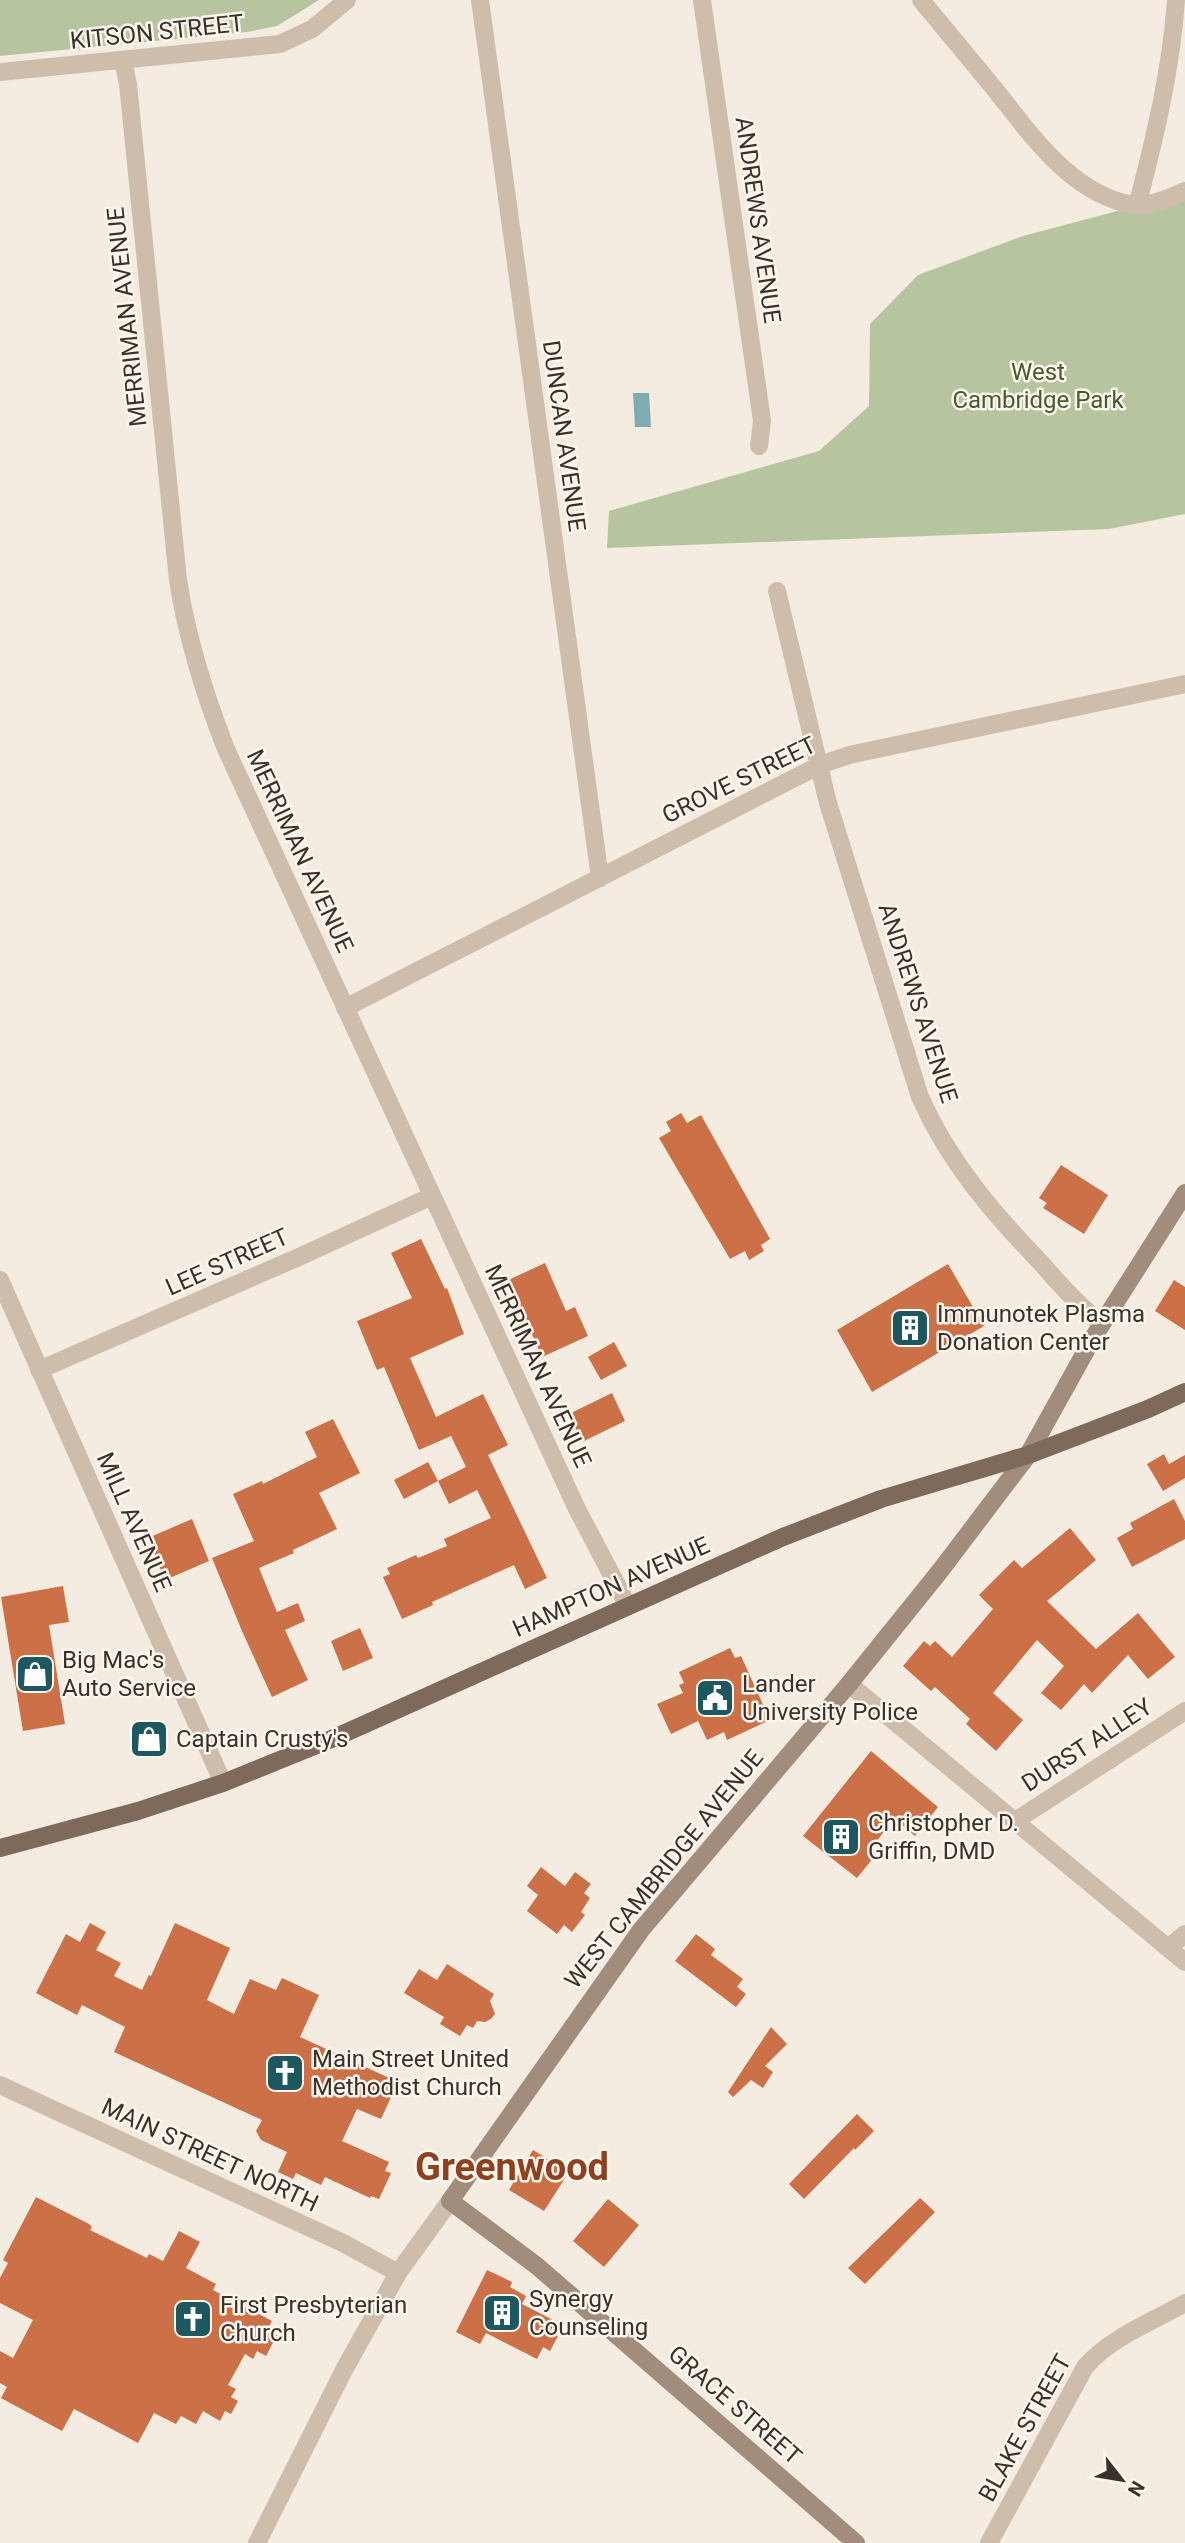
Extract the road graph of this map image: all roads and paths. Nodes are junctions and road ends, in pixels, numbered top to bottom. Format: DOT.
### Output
graph roads {
  1 [pos="347,0"];
  2 [pos="480,0"];
  3 [pos="702,0"];
  4 [pos="921,0"];
  5 [pos="1177,0"];
  6 [pos="123,60"];
  7 [pos="0,72"];
  8 [pos="1185,191"];
  9 [pos="1137,206"];
  10 [pos="759,446"];
  11 [pos="777,591"];
  12 [pos="1185,684"];
  13 [pos="820,765"];
  14 [pos="600,878"];
  15 [pos="345,1008"];
  16 [pos="1185,1193"];
  17 [pos="432,1196"];
  18 [pos="0,1280"];
  19 [pos="1102,1324"];
  20 [pos="39,1370"];
  21 [pos="1182,1398"];
  22 [pos="1028,1455"];
  23 [pos="628,1606"];
  24 [pos="849,1684"];
  25 [pos="1185,1710"];
  26 [pos="223,1783"];
  27 [pos="1015,1821"];
  28 [pos="0,1848"];
  29 [pos="1185,1934"];
  30 [pos="1168,1948"];
  31 [pos="1185,1962"];
  32 [pos="0,2085"];
  33 [pos="450,2201"];
  34 [pos="398,2273"];
  35 [pos="1185,2303"];
  36 [pos="257,2543"];
  37 [pos="856,2543"];
  38 [pos="989,2543"];
  1 -- 6 [label="street, KITSON STREET"];
  2 -- 14 [label="street, DUNCAN AVENUE"];
  3 -- 10 [label="street, ANDREWS AVENUE"];
  4 -- 9 [label="street"];
  5 -- 9 [label="street"];
  6 -- 7 [label="street, KITSON STREET"];
  6 -- 15 [label="street, MERRIMAN AVENUE"];
  8 -- 9 [label="street"];
  11 -- 13 [label="street, ANDREWS AVENUE"];
  12 -- 13 [label="street, GROVE STREET"];
  13 -- 14 [label="street, GROVE STREET"];
  13 -- 19 [label="street, ANDREWS AVENUE"];
  14 -- 15 [label="street, GROVE STREET"];
  15 -- 17 [label="street, MERRIMAN AVENUE"];
  16 -- 19 [label="main road, WEST CAMBRIDGE AVENUE"];
  17 -- 20 [label="street, LEE STREET"];
  17 -- 23 [label="street, MERRIMAN AVENUE"];
  18 -- 20 [label="street, MILL AVENUE"];
  19 -- 22 [label="main road, WEST CAMBRIDGE AVENUE"];
  20 -- 26 [label="street, MILL AVENUE"];
  21 -- 22 [label="main road, HAMPTON AVENUE"];
  22 -- 23 [label="main road, HAMPTON AVENUE"];
  22 -- 24 [label="main road, WEST CAMBRIDGE AVENUE"];
  23 -- 26 [label="main road, HAMPTON AVENUE"];
  24 -- 27 [label="street"];
  24 -- 33 [label="main road, WEST CAMBRIDGE AVENUE"];
  25 -- 27 [label="street, DURST ALLEY"];
  26 -- 28 [label="main road, HAMPTON AVENUE"];
  27 -- 30 [label="street"];
  29 -- 30 [label="street"];
  30 -- 31 [label="street"];
  32 -- 34 [label="street, MAIN STREET NORTH"];
  33 -- 34 [label="street"];
  33 -- 37 [label="main road, GRACE STREET"];
  34 -- 36 [label="street"];
  35 -- 38 [label="street, BLAKE STREET"];
}
